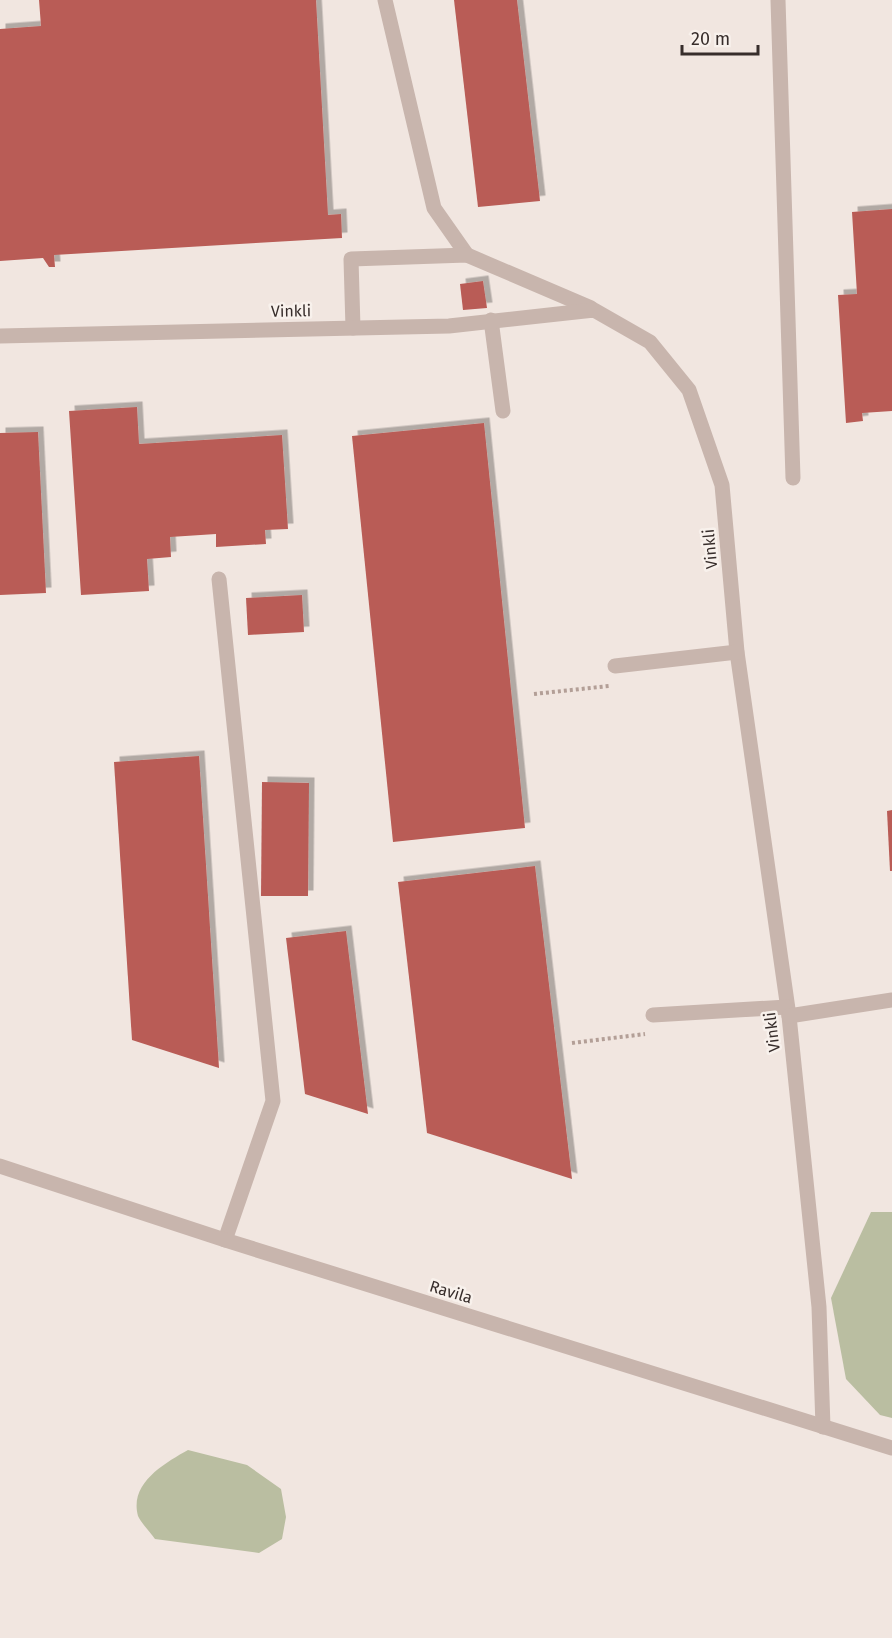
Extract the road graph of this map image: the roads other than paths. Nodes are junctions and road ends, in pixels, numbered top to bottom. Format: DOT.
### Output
graph roads {
  1 [pos="385,0"];
  2 [pos="778,0"];
  3 [pos="467,255"];
  4 [pos="594,310"];
  5 [pos="491,320"];
  6 [pos="353,328"];
  7 [pos="0,336"];
  8 [pos="502,411"];
  9 [pos="793,478"];
  10 [pos="219,579"];
  11 [pos="737,652"];
  12 [pos="615,666"];
  13 [pos="892,1000"];
  14 [pos="788,1012"];
  15 [pos="653,1015"];
  16 [pos="0,1166"];
  17 [pos="225,1240"];
  18 [pos="823,1427"];
  19 [pos="892,1448"];
  1 -- 3 [label="street"];
  2 -- 9 [label="street"];
  3 -- 4 [label="street"];
  3 -- 6 [label="street"];
  4 -- 5 [label="street, Vinkli"];
  4 -- 11 [label="street, Vinkli"];
  5 -- 6 [label="street, Vinkli"];
  5 -- 8 [label="street"];
  6 -- 7 [label="street, Vinkli"];
  10 -- 17 [label="street"];
  11 -- 12 [label="street"];
  11 -- 14 [label="street, Vinkli"];
  13 -- 14 [label="street"];
  14 -- 15 [label="street"];
  14 -- 18 [label="street, Vinkli"];
  16 -- 17 [label="street, Ravila"];
  17 -- 18 [label="street, Ravila"];
  18 -- 19 [label="street, Ravila"];
}
